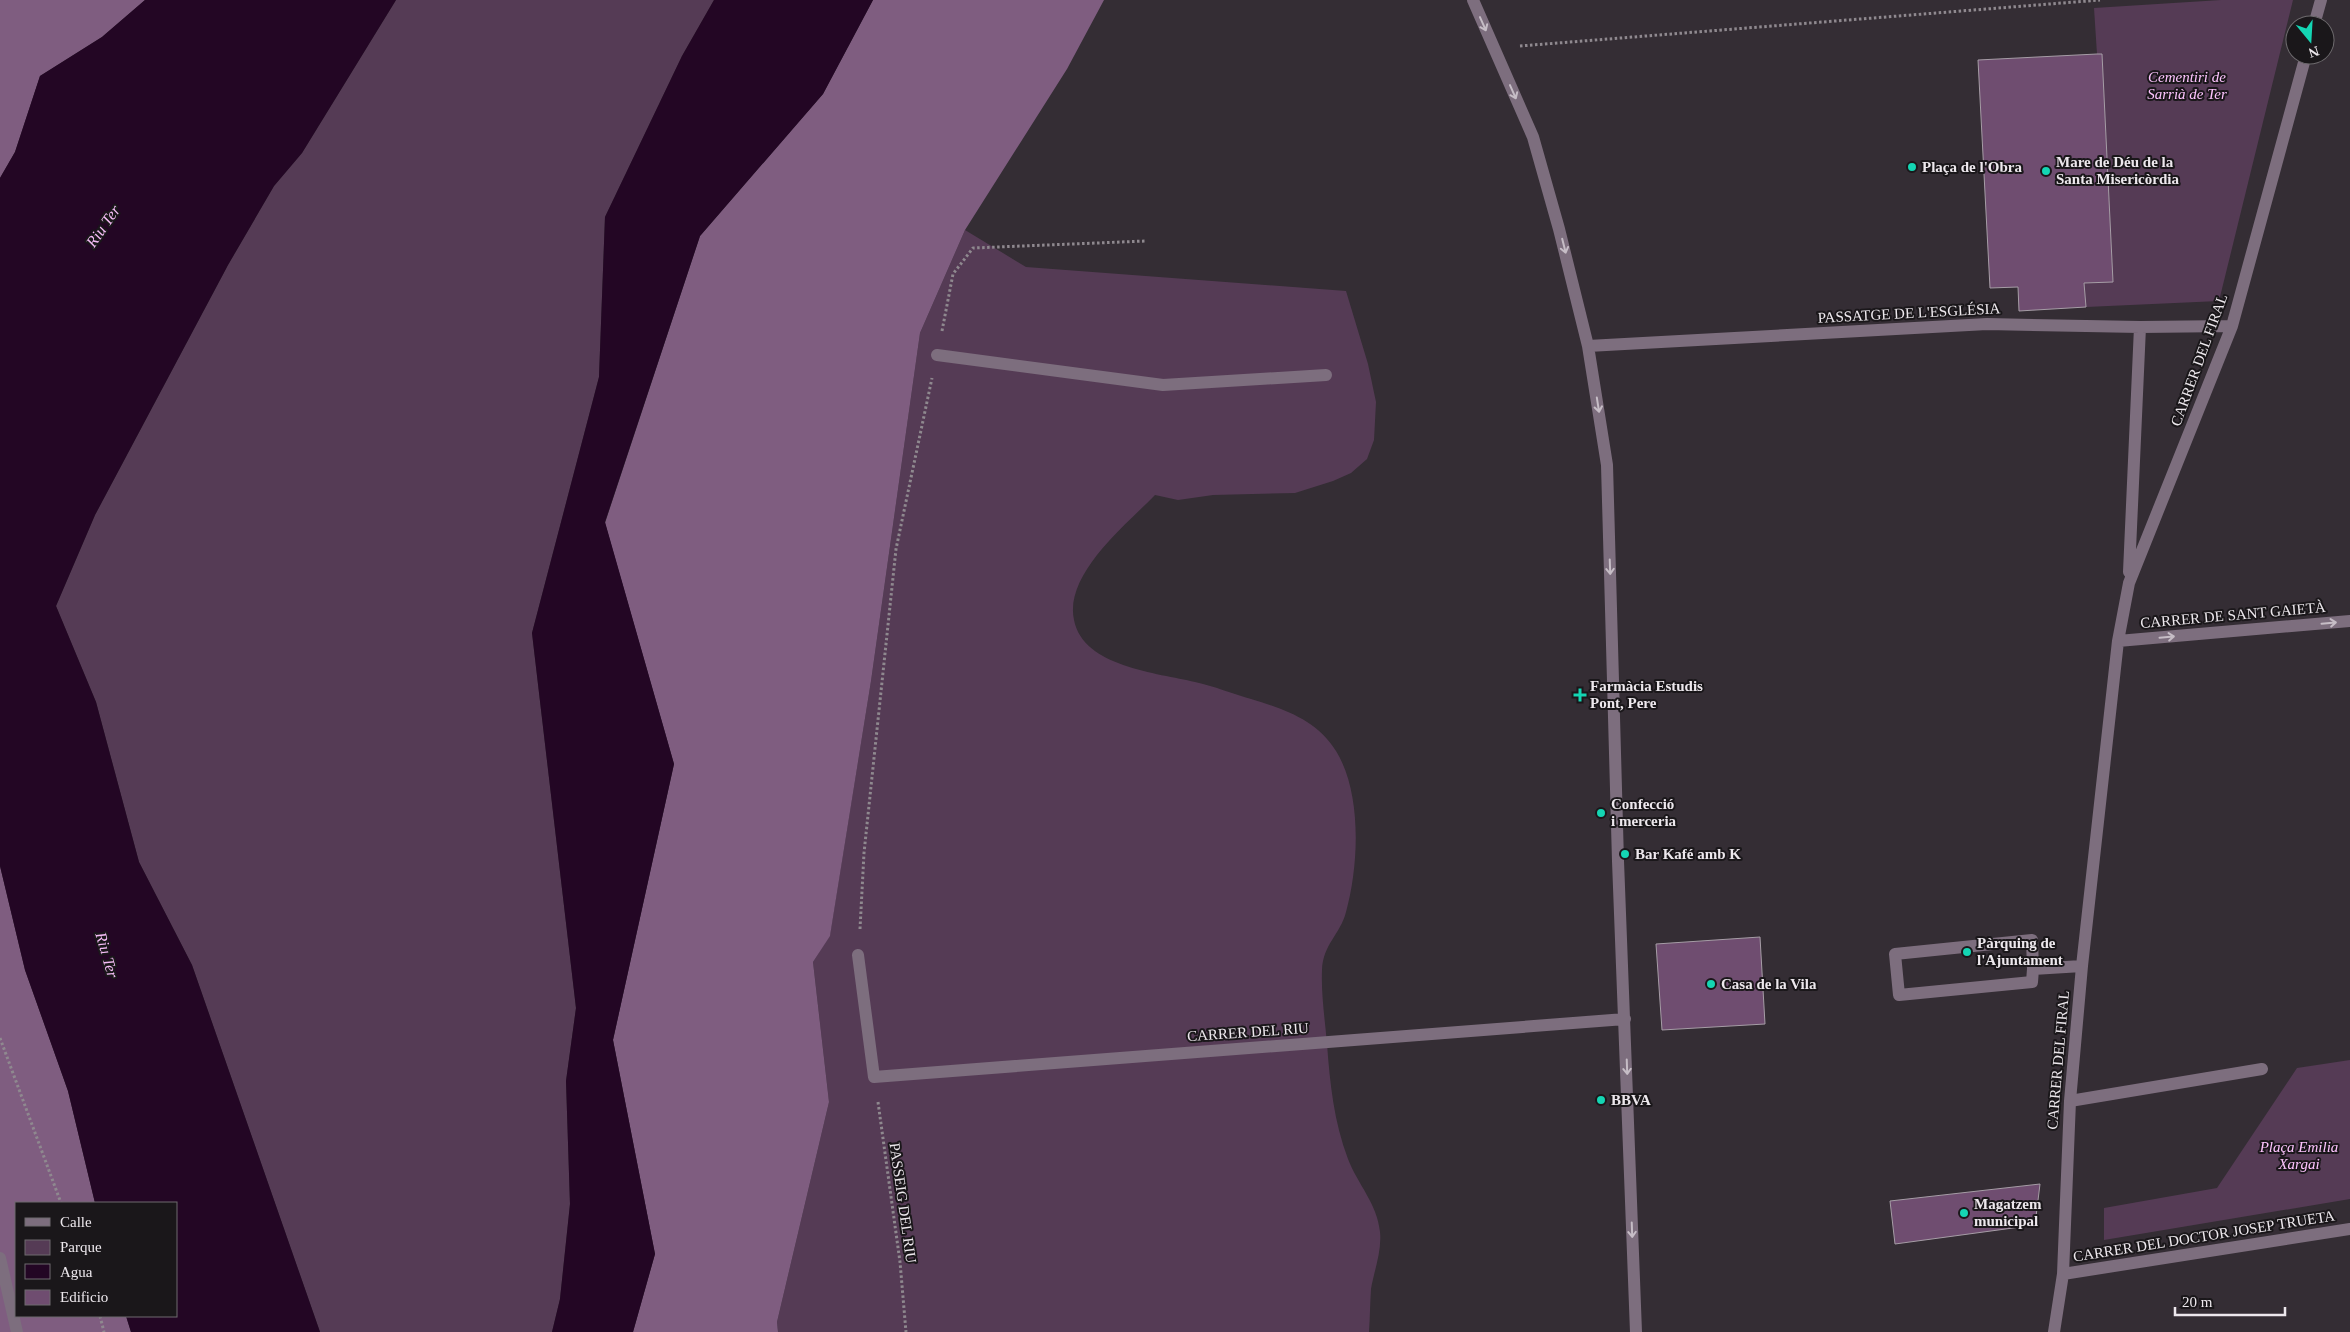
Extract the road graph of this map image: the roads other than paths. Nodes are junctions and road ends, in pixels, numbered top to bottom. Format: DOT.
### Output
graph roads {
  1 [pos="1473,0"];
  2 [pos="2321,0"];
  3 [pos="2317,15"];
  4 [pos="2303,65"];
  5 [pos="2232,326"];
  6 [pos="2140,327"];
  7 [pos="1588,346"];
  8 [pos="937,355"];
  9 [pos="1326,374"];
  10 [pos="2129,583"];
  11 [pos="2350,621"];
  12 [pos="2118,641"];
  13 [pos="858,955"];
  14 [pos="2082,966"];
  15 [pos="2033,969"];
  16 [pos="1625,1018"];
  17 [pos="2262,1069"];
  18 [pos="2070,1101"];
  19 [pos="2350,1229"];
  20 [pos="0,1258"];
  21 [pos="2063,1274"];
  22 [pos="17,1332"];
  23 [pos="1636,1332"];
  24 [pos="2054,1332"];
  1 -- 7 [label="street, one-way"];
  2 -- 3 [label="street"];
  4 -- 5 [label="street, CARRER DEL FIRAL"];
  5 -- 6 [label="street, PASSATGE DE L'ESGLÉSIA"];
  5 -- 10 [label="street, CARRER DEL FIRAL"];
  6 -- 7 [label="street, PASSATGE DE L'ESGLÉSIA"];
  6 -- 10 [label="street, CARRER DEL FIRAL"];
  7 -- 16 [label="street, one-way"];
  8 -- 9 [label="street"];
  10 -- 12 [label="street, CARRER DEL FIRAL"];
  12 -- 11 [label="street, CARRER DE SANT GAIETÀ, one-way"];
  12 -- 14 [label="street, CARRER DEL FIRAL"];
  13 -- 16 [label="street, CARRER DEL RIU"];
  14 -- 15 [label="street"];
  14 -- 18 [label="street, CARRER DEL FIRAL"];
  15 -- 15 [label="street"];
  16 -- 23 [label="street, one-way"];
  17 -- 18 [label="street"];
  18 -- 21 [label="street, CARRER DEL FIRAL"];
  19 -- 21 [label="street, CARRER DEL DOCTOR JOSEP TRUETA"];
  20 -- 22 [label="street"];
  21 -- 24 [label="street, CARRER DEL FIRAL"];
}
